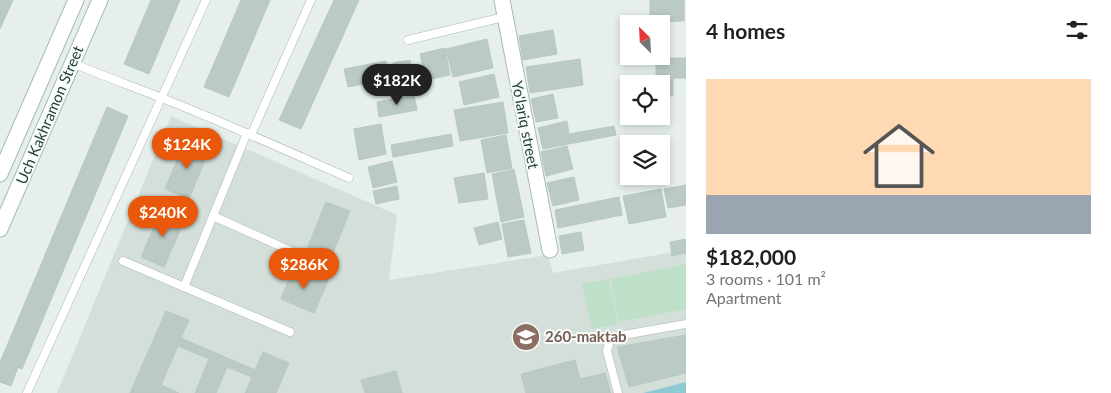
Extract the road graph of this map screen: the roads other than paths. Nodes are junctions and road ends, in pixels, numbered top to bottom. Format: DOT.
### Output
graph roads {
  1 [pos="76,0"];
  2 [pos="100,0"];
  3 [pos="206,0"];
  4 [pos="311,0"];
  5 [pos="502,0"];
  6 [pos="504,17"];
  7 [pos="408,40"];
  8 [pos="73,63"];
  9 [pos="162,98"];
  10 [pos="249,134"];
  11 [pos="4,156"];
  12 [pos="0,174"];
  13 [pos="349,178"];
  14 [pos="213,216"];
  15 [pos="0,230"];
  16 [pos="550,250"];
  17 [pos="123,261"];
  18 [pos="322,265"];
  19 [pos="184,287"];
  20 [pos="686,324"];
  21 [pos="290,332"];
  22 [pos="26,393"];
  23 [pos="618,393"];
  1 -- 11 [label="main road, Uch Kakhramon Street"];
  2 -- 8 [label="main road, Uch Kakhramon Street"];
  3 -- 9 [label="lane"];
  4 -- 10 [label="lane"];
  5 -- 6 [label="main road, Yo'lariq street"];
  6 -- 7 [label="lane"];
  6 -- 16 [label="main road, Yo'lariq street"];
  8 -- 9 [label="lane"];
  8 -- 15 [label="main road, Uch Kakhramon Street"];
  9 -- 10 [label="lane"];
  9 -- 22 [label="lane"];
  10 -- 13 [label="lane"];
  10 -- 14 [label="lane"];
  11 -- 12 [label="main road, Uch Kakhramon Street"];
  14 -- 18 [label="lane"];
  14 -- 19 [label="lane"];
  17 -- 19 [label="lane"];
  19 -- 21 [label="lane"];
  20 -- 23 [label="lane"];
}
